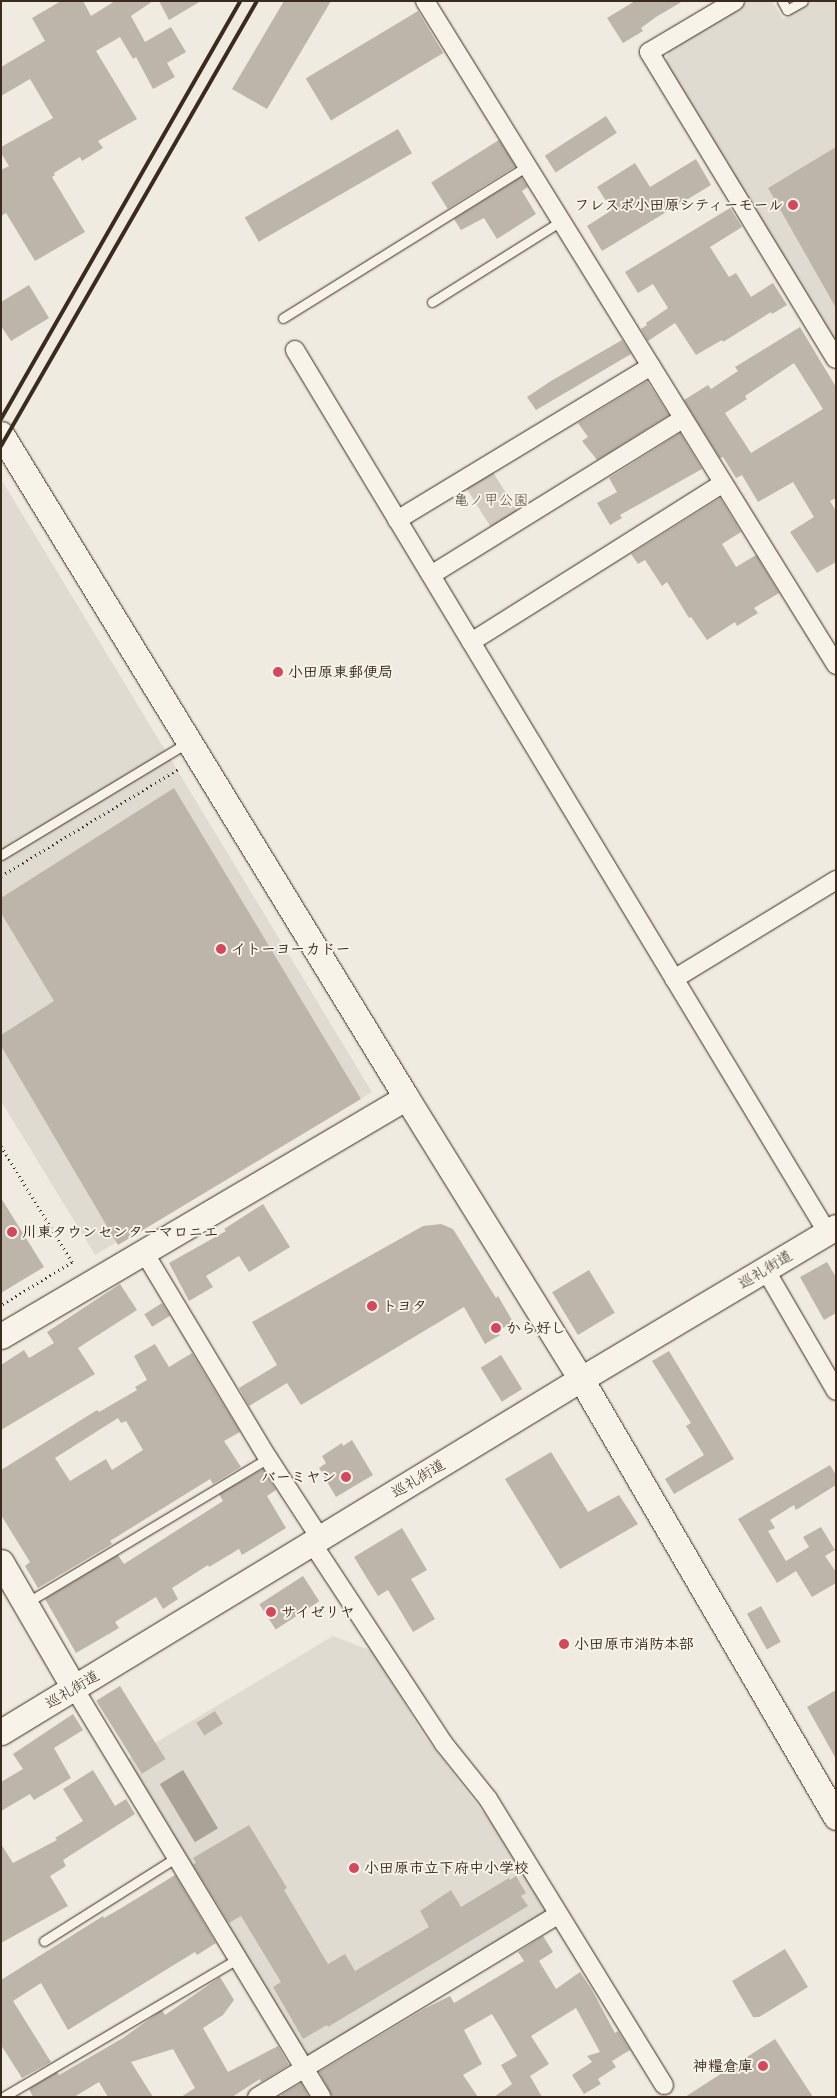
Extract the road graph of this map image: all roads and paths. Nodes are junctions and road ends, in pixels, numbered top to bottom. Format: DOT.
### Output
graph roads {
  1 [pos="425,1"];
  2 [pos="735,1"];
  3 [pos="782,1"];
  4 [pos="803,1"];
  5 [pos="527,166"];
  6 [pos="561,221"];
  7 [pos="432,302"];
  8 [pos="283,318"];
  9 [pos="295,350"];
  10 [pos="836,359"];
  11 [pos="651,366"];
  12 [pos="683,419"];
  13 [pos="1,434"];
  14 [pos="723,483"];
  15 [pos="397,520"];
  16 [pos="431,575"];
  17 [pos="471,642"];
  18 [pos="836,665"];
  19 [pos="196,752"];
  20 [pos="1,855"];
  21 [pos="1,876"];
  22 [pos="836,880"];
  23 [pos="674,979"];
  24 [pos="406,1097"];
  25 [pos="1,1146"];
  26 [pos="831,1229"];
  27 [pos="144,1252"];
  28 [pos="765,1269"];
  29 [pos="1,1305"];
  30 [pos="1,1336"];
  31 [pos="581,1379"];
  32 [pos="836,1392"];
  33 [pos="268,1458"];
  34 [pos="316,1540"];
  35 [pos="1,1562"];
  36 [pos="26,1603"];
  37 [pos="74,1688"];
  38 [pos="1,1732"];
  39 [pos="836,1817"];
  40 [pos="177,1857"];
  41 [pos="558,1915"];
  42 [pos="44,1941"];
  43 [pos="239,1958"];
  44 [pos="304,2068"];
  45 [pos="664,2085"];
  46 [pos="3,2097"];
  47 [pos="257,2097"];
  48 [pos="322,2097"];
  1 -- 5 [label="street"];
  2 -- 10 [label="street"];
  3 -- 4 [label="lane"];
  5 -- 6 [label="street"];
  5 -- 8 [label="lane"];
  6 -- 7 [label="lane"];
  6 -- 11 [label="street"];
  9 -- 15 [label="street"];
  11 -- 12 [label="street"];
  11 -- 15 [label="street"];
  12 -- 14 [label="street"];
  12 -- 16 [label="street"];
  13 -- 19 [label="street"];
  14 -- 17 [label="street"];
  14 -- 18 [label="street"];
  15 -- 16 [label="street"];
  16 -- 17 [label="street"];
  17 -- 23 [label="street"];
  19 -- 20 [label="lane"];
  19 -- 21 [label="path"];
  19 -- 24 [label="street"];
  22 -- 23 [label="street"];
  23 -- 26 [label="street"];
  24 -- 27 [label="street"];
  24 -- 31 [label="street"];
  25 -- 29 [label="path"];
  26 -- 28 [label="street, 巡礼街道"];
  27 -- 30 [label="street"];
  27 -- 33 [label="street"];
  28 -- 31 [label="street, 巡礼街道"];
  28 -- 32 [label="street"];
  31 -- 34 [label="street, 巡礼街道"];
  31 -- 39 [label="street"];
  33 -- 34 [label="street"];
  33 -- 36 [label="lane"];
  34 -- 37 [label="street, 巡礼街道"];
  34 -- 41 [label="street"];
  35 -- 36 [label="street"];
  36 -- 37 [label="street"];
  37 -- 38 [label="street, 巡礼街道"];
  37 -- 40 [label="street"];
  40 -- 42 [label="lane"];
  40 -- 43 [label="street"];
  41 -- 44 [label="street"];
  41 -- 45 [label="street"];
  43 -- 44 [label="street"];
  43 -- 46 [label="lane"];
  44 -- 47 [label="street"];
  44 -- 48 [label="street"];
}
